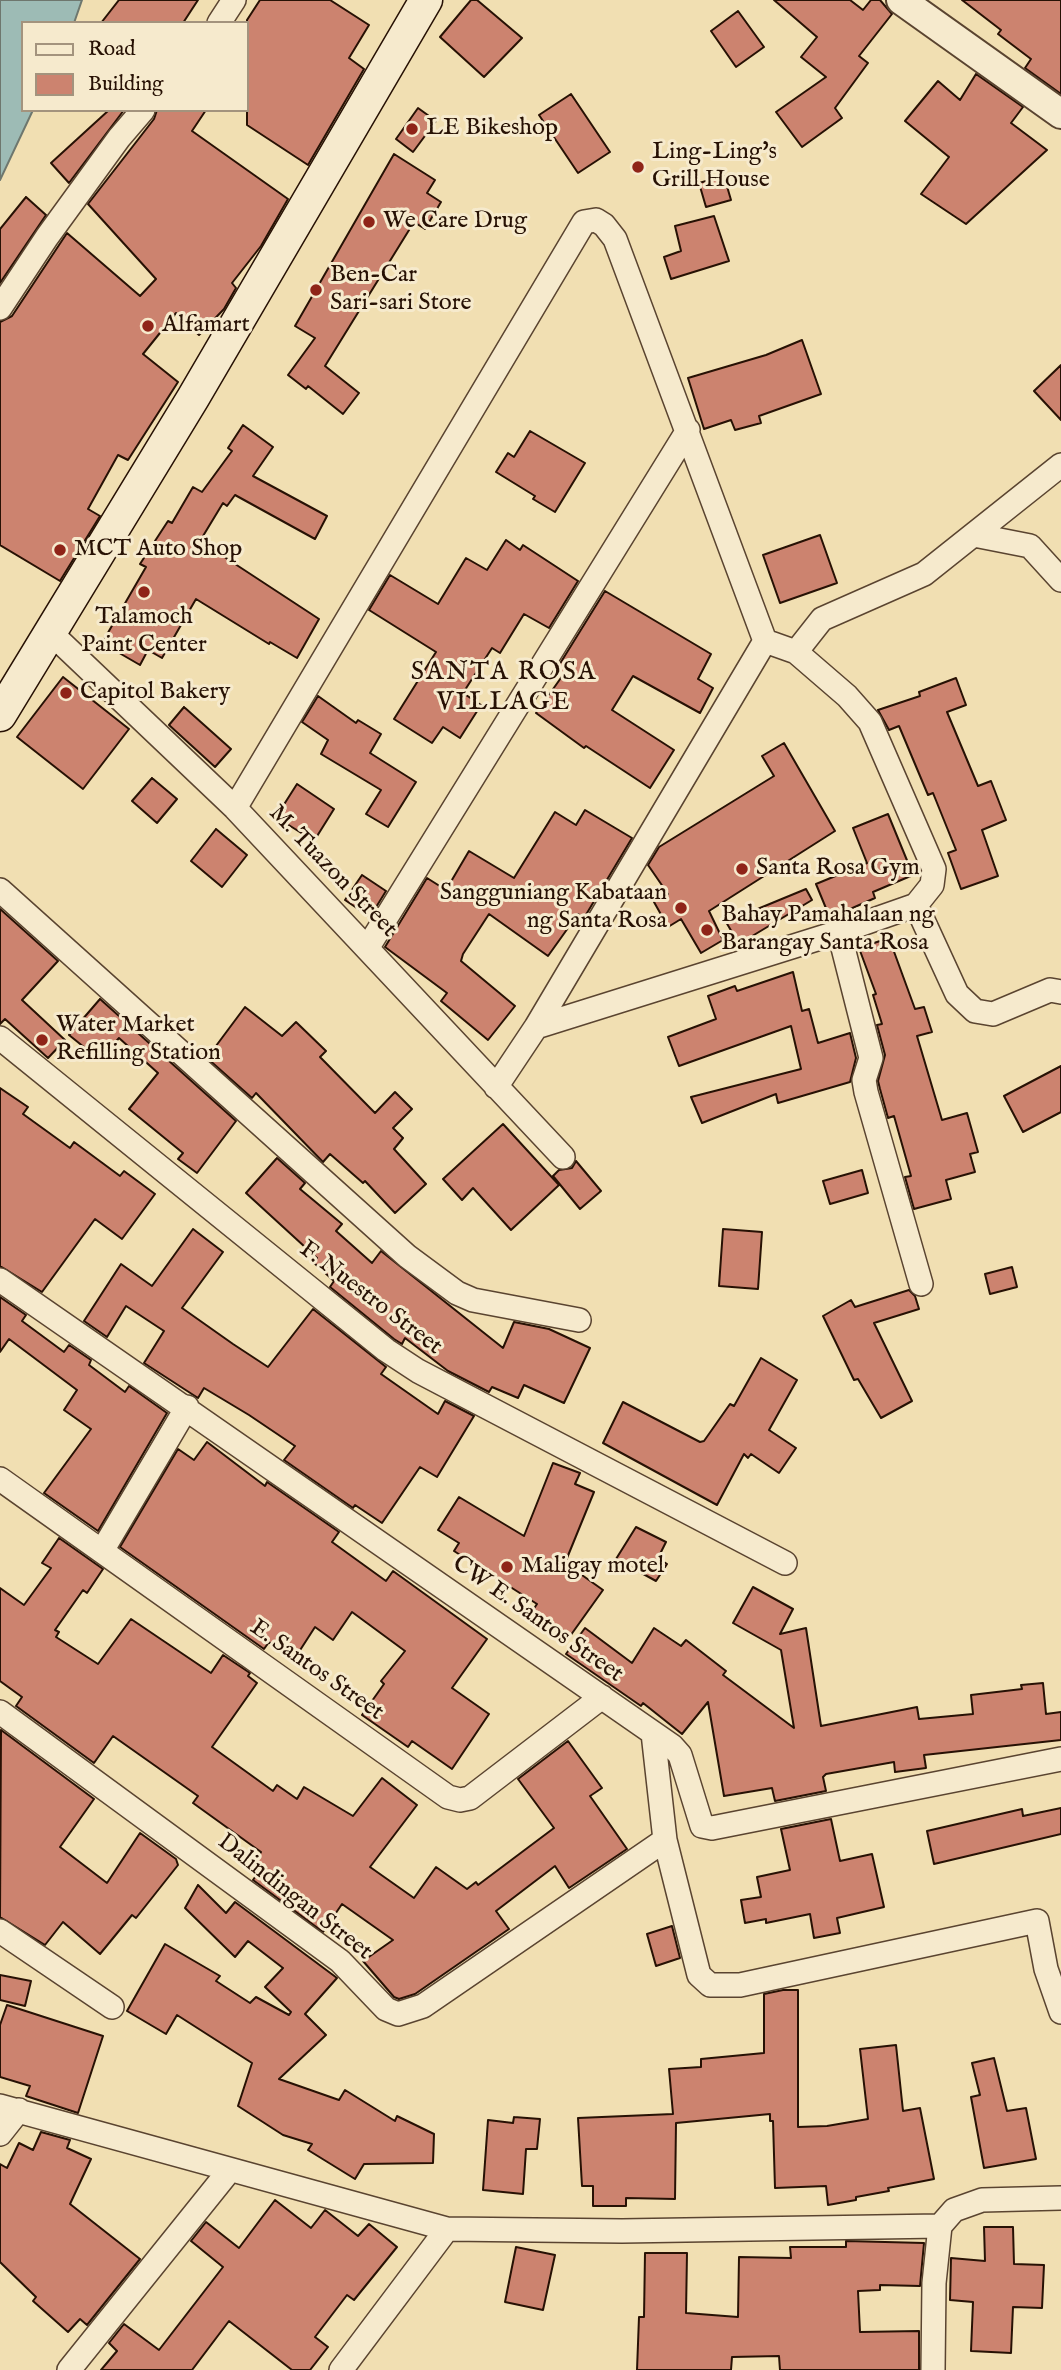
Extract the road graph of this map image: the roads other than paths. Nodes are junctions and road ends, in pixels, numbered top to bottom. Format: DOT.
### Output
graph roads {
  1 [pos="234,0"];
  2 [pos="426,0"];
  3 [pos="901,0"];
  4 [pos="220,21"];
  5 [pos="141,112"];
  6 [pos="1061,114"];
  7 [pos="0,308"];
  8 [pos="688,430"];
  9 [pos="1061,465"];
  10 [pos="974,535"];
  11 [pos="1061,580"];
  12 [pos="51,634"];
  13 [pos="765,640"];
  14 [pos="796,652"];
  15 [pos="0,715"];
  16 [pos="236,808"];
  17 [pos="0,890"];
  18 [pos="916,905"];
  19 [pos="839,932"];
  20 [pos="368,947"];
  21 [pos="1061,992"];
  22 [pos="536,1027"];
  23 [pos="0,1038"];
  24 [pos="496,1087"];
  25 [pos="563,1157"];
  26 [pos="0,1280"];
  27 [pos="921,1284"];
  28 [pos="579,1320"];
  29 [pos="187,1407"];
  30 [pos="0,1479"];
  31 [pos="102,1551"];
  32 [pos="785,1563"];
  33 [pos="602,1697"];
  34 [pos="0,1712"];
  35 [pos="653,1733"];
  36 [pos="1061,1759"];
  37 [pos="665,1840"];
  38 [pos="0,1931"];
  39 [pos="112,2007"];
  40 [pos="1061,2012"];
  41 [pos="9,2108"];
  42 [pos="0,2134"];
  43 [pos="229,2171"];
  44 [pos="1061,2198"];
  45 [pos="940,2226"];
  46 [pos="447,2229"];
  47 [pos="69,2370"];
  48 [pos="341,2370"];
  49 [pos="933,2370"];
  1 -- 4 [label="street"];
  2 -- 12 [label="main road"];
  3 -- 6 [label="street"];
  5 -- 7 [label="street"];
  8 -- 13 [label="street"];
  8 -- 16 [label="street"];
  8 -- 20 [label="street"];
  9 -- 10 [label="street"];
  10 -- 11 [label="street"];
  10 -- 14 [label="street"];
  12 -- 15 [label="main road"];
  12 -- 16 [label="street, M. Tuazon Street"];
  13 -- 14 [label="street"];
  13 -- 22 [label="street"];
  14 -- 18 [label="street"];
  16 -- 20 [label="street, M. Tuazon Street"];
  17 -- 28 [label="street"];
  18 -- 19 [label="street"];
  18 -- 21 [label="street"];
  19 -- 22 [label="street"];
  19 -- 27 [label="street"];
  20 -- 24 [label="street, M. Tuazon Street"];
  22 -- 24 [label="street"];
  23 -- 32 [label="street, F. Nuestro Street"];
  24 -- 25 [label="street, M. Tuazon Street"];
  26 -- 29 [label="street, CW E. Santos Street"];
  29 -- 31 [label="street"];
  29 -- 33 [label="street, CW E. Santos Street"];
  30 -- 31 [label="street, E. Santos Street"];
  31 -- 33 [label="street, E. Santos Street"];
  33 -- 35 [label="street, CW E. Santos Street"];
  34 -- 37 [label="street, Dalindingan Street"];
  35 -- 36 [label="street, CW E. Santos Street"];
  35 -- 37 [label="street"];
  37 -- 40 [label="street"];
  38 -- 39 [label="street"];
  41 -- 42 [label="street"];
  41 -- 43 [label="street"];
  43 -- 46 [label="street"];
  43 -- 47 [label="street"];
  44 -- 45 [label="street"];
  45 -- 46 [label="street"];
  45 -- 49 [label="street"];
  46 -- 48 [label="street"];
}
